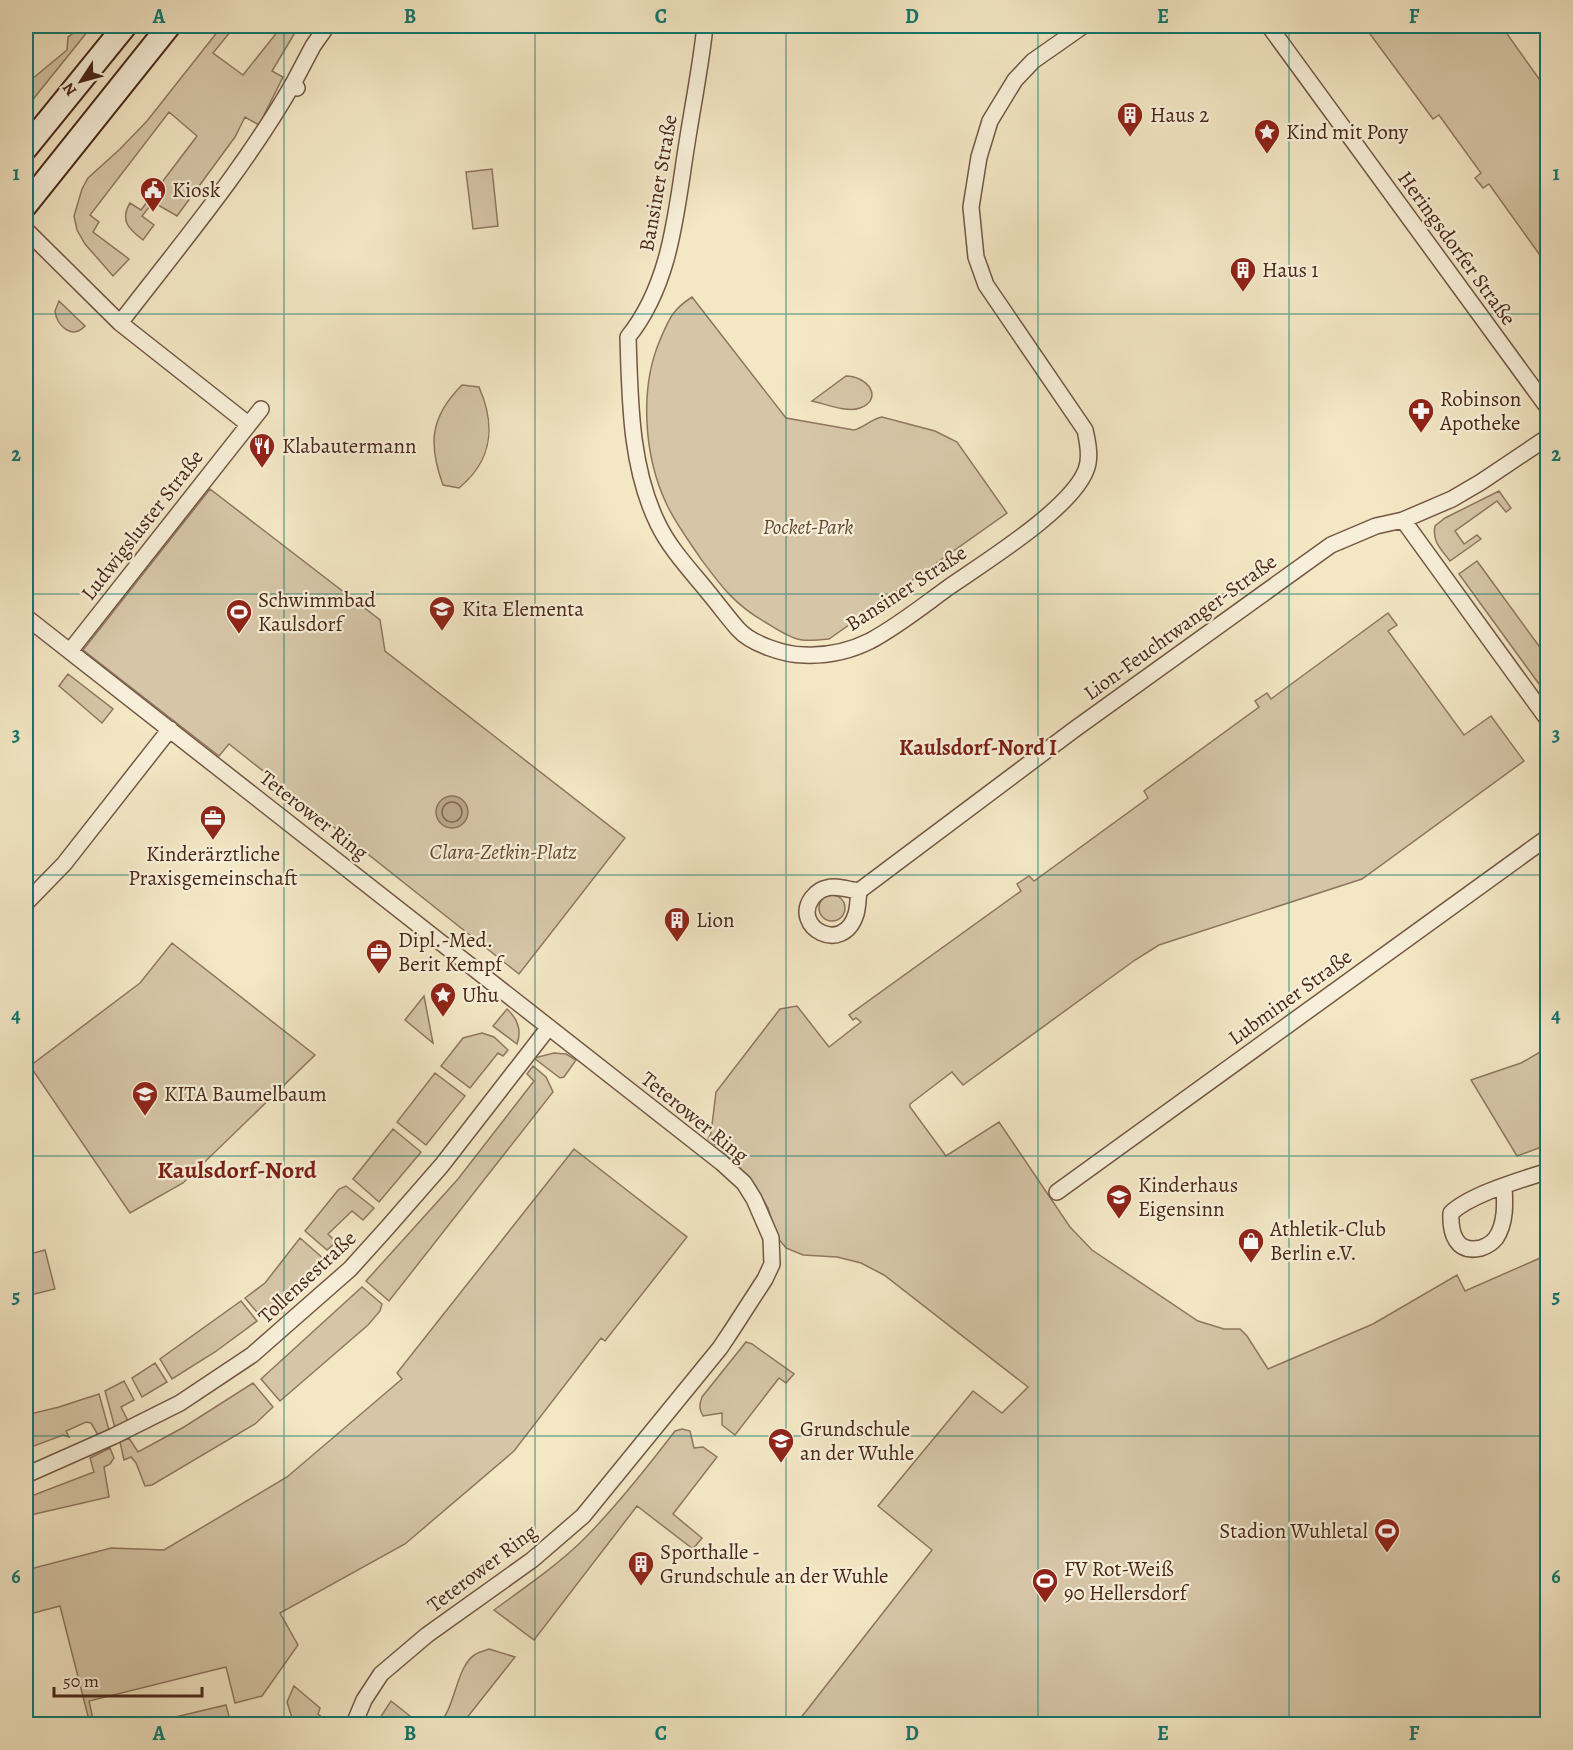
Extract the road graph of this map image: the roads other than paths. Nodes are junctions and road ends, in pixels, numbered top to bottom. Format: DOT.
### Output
graph roads {
  1 [pos="125,26"];
  2 [pos="169,26"];
  3 [pos="327,26"];
  4 [pos="705,26"];
  5 [pos="1083,26"];
  6 [pos="1269,26"];
  7 [pos="26,148"];
  8 [pos="26,205"];
  9 [pos="26,230"];
  10 [pos="120,322"];
  11 [pos="1548,408"];
  12 [pos="261,409"];
  13 [pos="248,424"];
  14 [pos="1548,437"];
  15 [pos="1402,520"];
  16 [pos="26,617"];
  17 [pos="70,651"];
  18 [pos="1548,720"];
  19 [pos="170,729"];
  20 [pos="1548,837"];
  21 [pos="859,891"];
  22 [pos="26,903"];
  23 [pos="549,1027"];
  24 [pos="1548,1171"];
  25 [pos="1504,1187"];
  26 [pos="1057,1192"];
  27 [pos="26,1475"];
  28 [pos="354,1725"];
  1 -- 7 [label="main road"];
  2 -- 8 [label="main road"];
  3 -- 10 [label="street"];
  4 -- 5 [label="street, Bansiner Straße"];
  6 -- 11 [label="street, Heringsdorfer Straße"];
  9 -- 10 [label="street"];
  10 -- 13 [label="street"];
  12 -- 13 [label="street, Ludwigsluster Straße"];
  13 -- 17 [label="street, Ludwigsluster Straße"];
  14 -- 15 [label="street, Lion-Feuchtwanger-Straße"];
  15 -- 18 [label="street"];
  15 -- 21 [label="street, Lion-Feuchtwanger-Straße"];
  16 -- 17 [label="street, Teterower Ring"];
  17 -- 19 [label="street, Teterower Ring"];
  19 -- 22 [label="street"];
  19 -- 23 [label="street, Teterower Ring"];
  20 -- 26 [label="street, Lubminer Straße"];
  23 -- 27 [label="street, Tollensestraße"];
  23 -- 28 [label="street, Teterower Ring"];
  24 -- 25 [label="street"];
}
